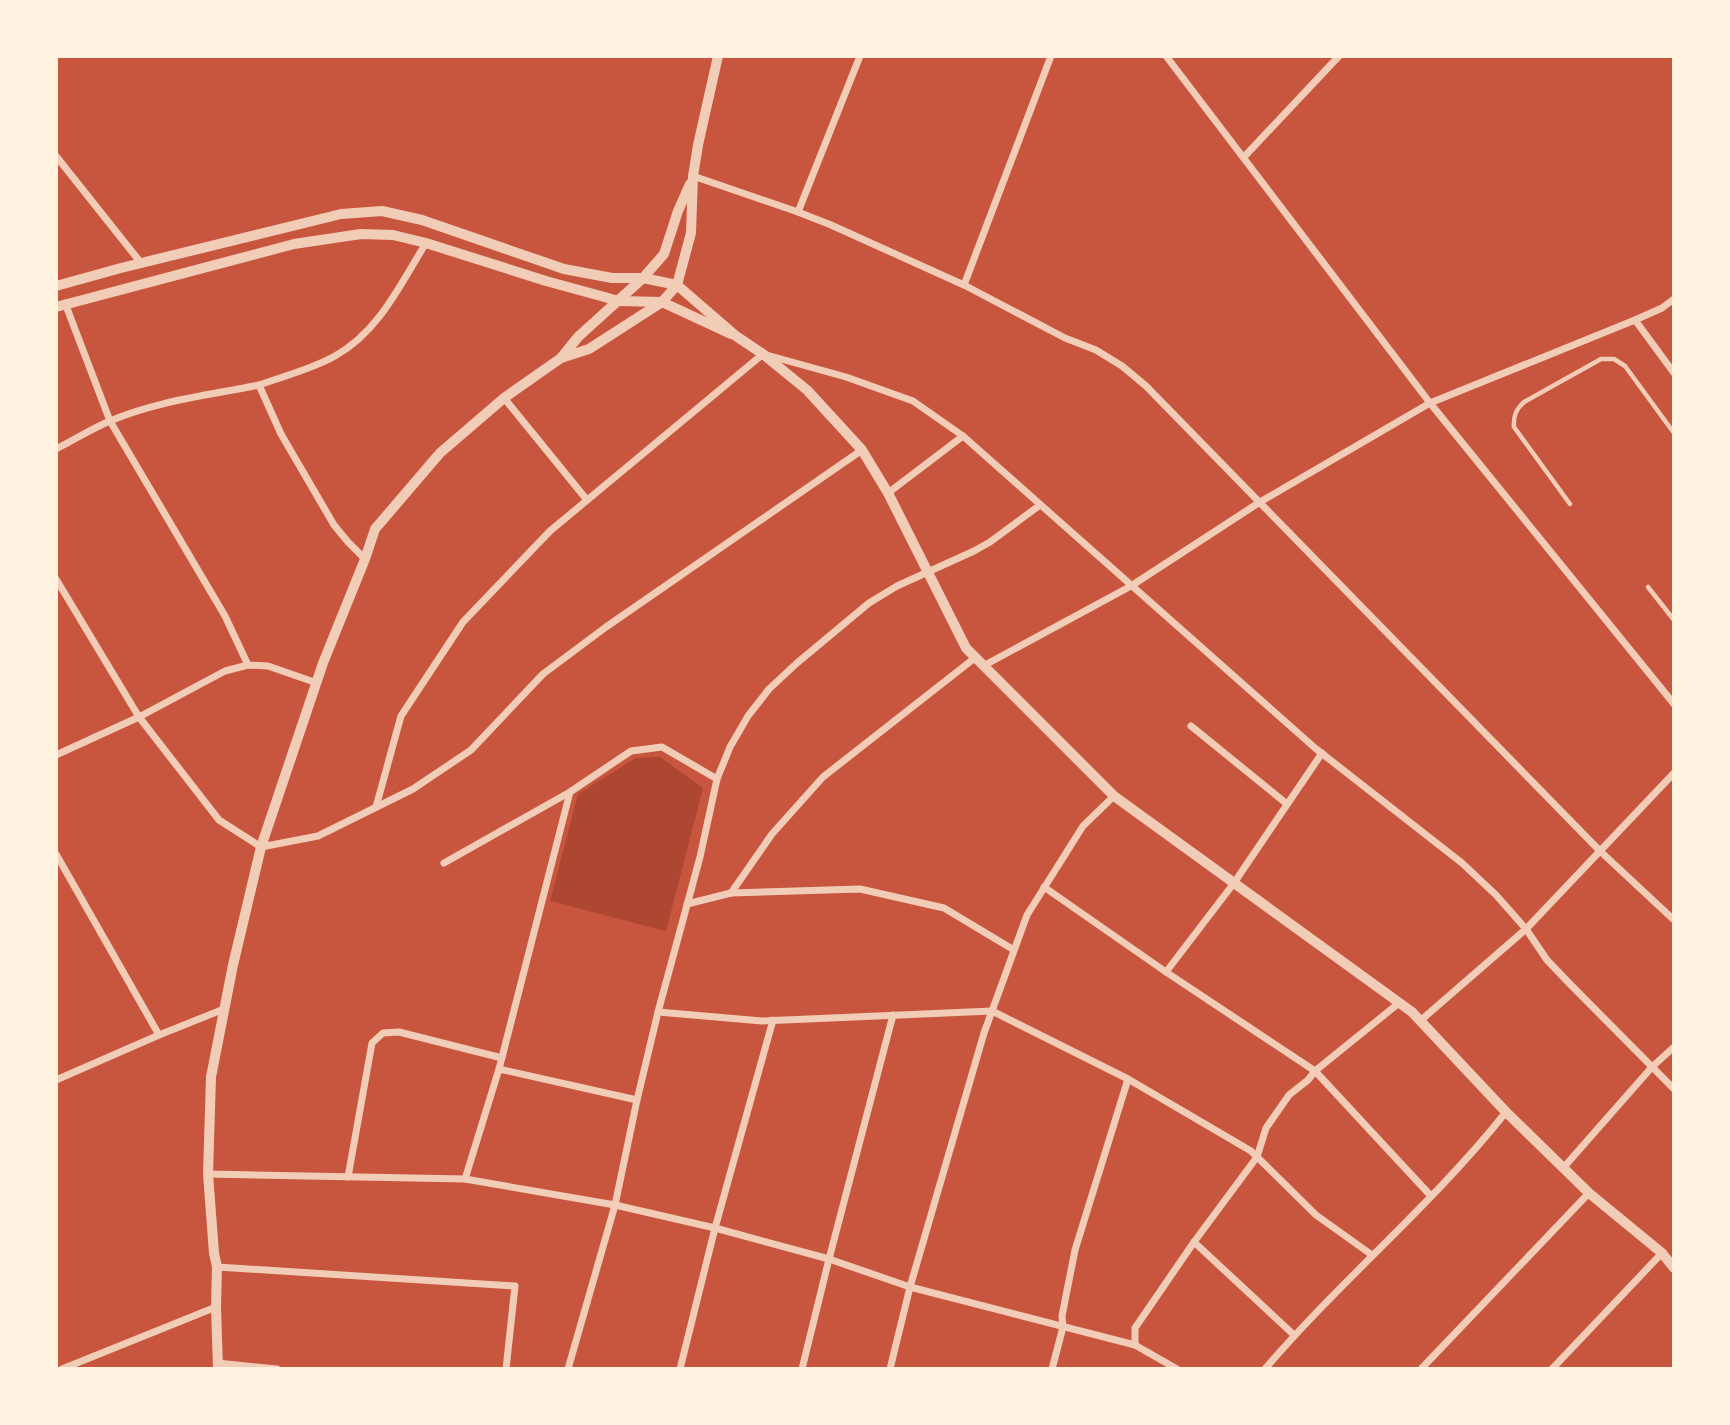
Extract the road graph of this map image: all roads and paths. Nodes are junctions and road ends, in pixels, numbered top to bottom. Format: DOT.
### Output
graph roads {
  1 [pos="718,56"];
  2 [pos="860,56"];
  3 [pos="1051,56"];
  4 [pos="1166,56"];
  5 [pos="1339,56"];
  6 [pos="56,156"];
  7 [pos="1244,157"];
  8 [pos="693,176"];
  9 [pos="798,212"];
  10 [pos="426,243"];
  11 [pos="141,263"];
  12 [pos="643,278"];
  13 [pos="677,285"];
  14 [pos="964,285"];
  15 [pos="56,286"];
  16 [pos="1674,299"];
  17 [pos="619,301"];
  18 [pos="662,302"];
  19 [pos="61,305"];
  20 [pos="1635,320"];
  21 [pos="736,336"];
  22 [pos="763,354"];
  23 [pos="561,358"];
  24 [pos="1674,373"];
  25 [pos="259,385"];
  26 [pos="504,398"];
  27 [pos="1430,403"];
  28 [pos="110,421"];
  29 [pos="1674,433"];
  30 [pos="963,436"];
  31 [pos="56,449"];
  32 [pos="862,450"];
  33 [pos="888,493"];
  34 [pos="587,500"];
  35 [pos="1260,502"];
  36 [pos="1570,504"];
  37 [pos="1040,505"];
  38 [pos="365,559"];
  39 [pos="927,572"];
  40 [pos="56,579"];
  41 [pos="1131,586"];
  42 [pos="1648,587"];
  43 [pos="1674,620"];
  44 [pos="976,657"];
  45 [pos="248,665"];
  46 [pos="985,665"];
  47 [pos="317,683"];
  48 [pos="1674,704"];
  49 [pos="139,717"];
  50 [pos="1191,726"];
  51 [pos="1322,753"];
  52 [pos="56,755"];
  53 [pos="1674,773"];
  54 [pos="717,779"];
  55 [pos="570,792"];
  56 [pos="1114,796"];
  57 [pos="1287,804"];
  58 [pos="376,807"];
  59 [pos="261,847"];
  60 [pos="1600,850"];
  61 [pos="56,854"];
  62 [pos="444,863"];
  63 [pos="1234,883"];
  64 [pos="1044,887"];
  65 [pos="730,893"];
  66 [pos="687,904"];
  67 [pos="1674,920"];
  68 [pos="1526,929"];
  69 [pos="1014,950"];
  70 [pos="1166,972"];
  71 [pos="1399,1003"];
  72 [pos="224,1009"];
  73 [pos="992,1011"];
  74 [pos="658,1012"];
  75 [pos="893,1015"];
  76 [pos="773,1020"];
  77 [pos="1420,1021"];
  78 [pos="159,1035"];
  79 [pos="1674,1047"];
  80 [pos="502,1058"];
  81 [pos="1652,1067"];
  82 [pos="499,1069"];
  83 [pos="1315,1071"];
  84 [pos="1128,1079"];
  85 [pos="56,1080"];
  86 [pos="1674,1089"];
  87 [pos="637,1100"];
  88 [pos="1506,1112"];
  89 [pos="1257,1157"];
  90 [pos="1564,1167"];
  91 [pos="208,1174"];
  92 [pos="348,1177"];
  93 [pos="465,1179"];
  94 [pos="1589,1194"];
  95 [pos="1431,1196"];
  96 [pos="615,1205"];
  97 [pos="715,1228"];
  98 [pos="1195,1242"];
  99 [pos="1662,1253"];
  100 [pos="1372,1255"];
  101 [pos="829,1259"];
  102 [pos="217,1266"];
  103 [pos="1674,1268"];
  104 [pos="910,1287"];
  105 [pos="216,1307"];
  106 [pos="1063,1327"];
  107 [pos="1294,1335"];
  108 [pos="1135,1345"];
  109 [pos="217,1366"];
  110 [pos="62,1369"];
  111 [pos="277,1369"];
  112 [pos="506,1369"];
  113 [pos="568,1369"];
  114 [pos="681,1369"];
  115 [pos="802,1369"];
  116 [pos="890,1369"];
  117 [pos="1052,1369"];
  118 [pos="1177,1369"];
  119 [pos="1265,1369"];
  120 [pos="1421,1369"];
  121 [pos="1552,1369"];
  1 -- 8 [label="street"];
  2 -- 9 [label="street"];
  3 -- 14 [label="street"];
  4 -- 7 [label="street"];
  5 -- 7 [label="street"];
  6 -- 11 [label="street"];
  7 -- 27 [label="street"];
  8 -- 9 [label="street"];
  8 -- 12 [label="street"];
  8 -- 13 [label="street"];
  9 -- 14 [label="street"];
  10 -- 17 [label="street"];
  10 -- 19 [label="street"];
  10 -- 25 [label="street"];
  11 -- 12 [label="street"];
  11 -- 15 [label="street"];
  12 -- 13 [label="street"];
  12 -- 17 [label="street"];
  13 -- 18 [label="street"];
  13 -- 21 [label="street"];
  14 -- 35 [label="street"];
  16 -- 20 [label="street"];
  17 -- 18 [label="street"];
  17 -- 23 [label="street"];
  18 -- 21 [label="street"];
  18 -- 23 [label="street"];
  19 -- 28 [label="street"];
  20 -- 24 [label="street"];
  20 -- 27 [label="street"];
  21 -- 22 [label="street"];
  22 -- 30 [label="street"];
  22 -- 32 [label="street"];
  22 -- 34 [label="street"];
  23 -- 26 [label="street"];
  25 -- 28 [label="street"];
  25 -- 38 [label="street"];
  26 -- 34 [label="street"];
  26 -- 38 [label="street"];
  27 -- 35 [label="street"];
  27 -- 48 [label="street"];
  28 -- 31 [label="street"];
  28 -- 45 [label="street"];
  29 -- 36 [label="lane"];
  30 -- 33 [label="street"];
  30 -- 37 [label="street"];
  32 -- 33 [label="street"];
  32 -- 58 [label="street"];
  33 -- 39 [label="street"];
  34 -- 58 [label="street"];
  35 -- 41 [label="street"];
  35 -- 60 [label="street"];
  37 -- 39 [label="street"];
  37 -- 41 [label="street"];
  38 -- 47 [label="street"];
  39 -- 44 [label="street"];
  39 -- 54 [label="street"];
  40 -- 49 [label="street"];
  41 -- 46 [label="street"];
  41 -- 51 [label="street"];
  42 -- 43 [label="lane"];
  44 -- 46 [label="street"];
  44 -- 65 [label="street"];
  45 -- 47 [label="street"];
  45 -- 49 [label="street"];
  46 -- 56 [label="street"];
  47 -- 59 [label="street"];
  49 -- 52 [label="street"];
  49 -- 59 [label="street"];
  50 -- 57 [label="street"];
  51 -- 57 [label="street"];
  51 -- 68 [label="street"];
  53 -- 60 [label="street"];
  54 -- 55 [label="street"];
  54 -- 66 [label="street"];
  55 -- 62 [label="street"];
  55 -- 80 [label="street"];
  56 -- 63 [label="street"];
  56 -- 64 [label="street"];
  57 -- 63 [label="street"];
  58 -- 59 [label="street"];
  59 -- 72 [label="street"];
  60 -- 67 [label="street"];
  60 -- 68 [label="street"];
  61 -- 78 [label="street"];
  63 -- 70 [label="street"];
  63 -- 71 [label="street"];
  64 -- 69 [label="street"];
  64 -- 70 [label="street"];
  65 -- 66 [label="street"];
  65 -- 69 [label="street"];
  66 -- 74 [label="street"];
  68 -- 77 [label="street"];
  68 -- 81 [label="street"];
  69 -- 73 [label="street"];
  70 -- 83 [label="street"];
  71 -- 77 [label="street"];
  71 -- 83 [label="street"];
  72 -- 78 [label="street"];
  72 -- 91 [label="street"];
  73 -- 75 [label="street"];
  73 -- 84 [label="street"];
  73 -- 104 [label="street"];
  74 -- 76 [label="street"];
  74 -- 87 [label="street"];
  75 -- 76 [label="street"];
  75 -- 101 [label="street"];
  76 -- 97 [label="street"];
  77 -- 88 [label="street"];
  78 -- 85 [label="street"];
  79 -- 81 [label="street"];
  80 -- 82 [label="street"];
  80 -- 92 [label="street"];
  81 -- 86 [label="street"];
  81 -- 90 [label="street"];
  82 -- 87 [label="street"];
  82 -- 93 [label="street"];
  83 -- 89 [label="street"];
  83 -- 95 [label="street"];
  84 -- 89 [label="street"];
  84 -- 106 [label="street"];
  87 -- 96 [label="street"];
  88 -- 90 [label="street"];
  88 -- 95 [label="street"];
  89 -- 98 [label="street"];
  89 -- 100 [label="street"];
  90 -- 94 [label="street"];
  91 -- 92 [label="street"];
  91 -- 102 [label="street"];
  92 -- 93 [label="street"];
  93 -- 96 [label="street"];
  94 -- 99 [label="street"];
  94 -- 120 [label="street"];
  95 -- 100 [label="street"];
  96 -- 97 [label="street"];
  96 -- 113 [label="street"];
  97 -- 101 [label="street"];
  97 -- 114 [label="street"];
  98 -- 107 [label="street"];
  98 -- 108 [label="street"];
  99 -- 103 [label="street"];
  99 -- 121 [label="street"];
  100 -- 107 [label="street"];
  101 -- 104 [label="street"];
  101 -- 115 [label="street"];
  102 -- 105 [label="street"];
  102 -- 112 [label="street"];
  104 -- 106 [label="street"];
  104 -- 116 [label="street"];
  105 -- 109 [label="street"];
  105 -- 110 [label="street"];
  106 -- 108 [label="street"];
  106 -- 117 [label="street"];
  107 -- 119 [label="street"];
  108 -- 118 [label="street"];
  109 -- 111 [label="street"];
}
